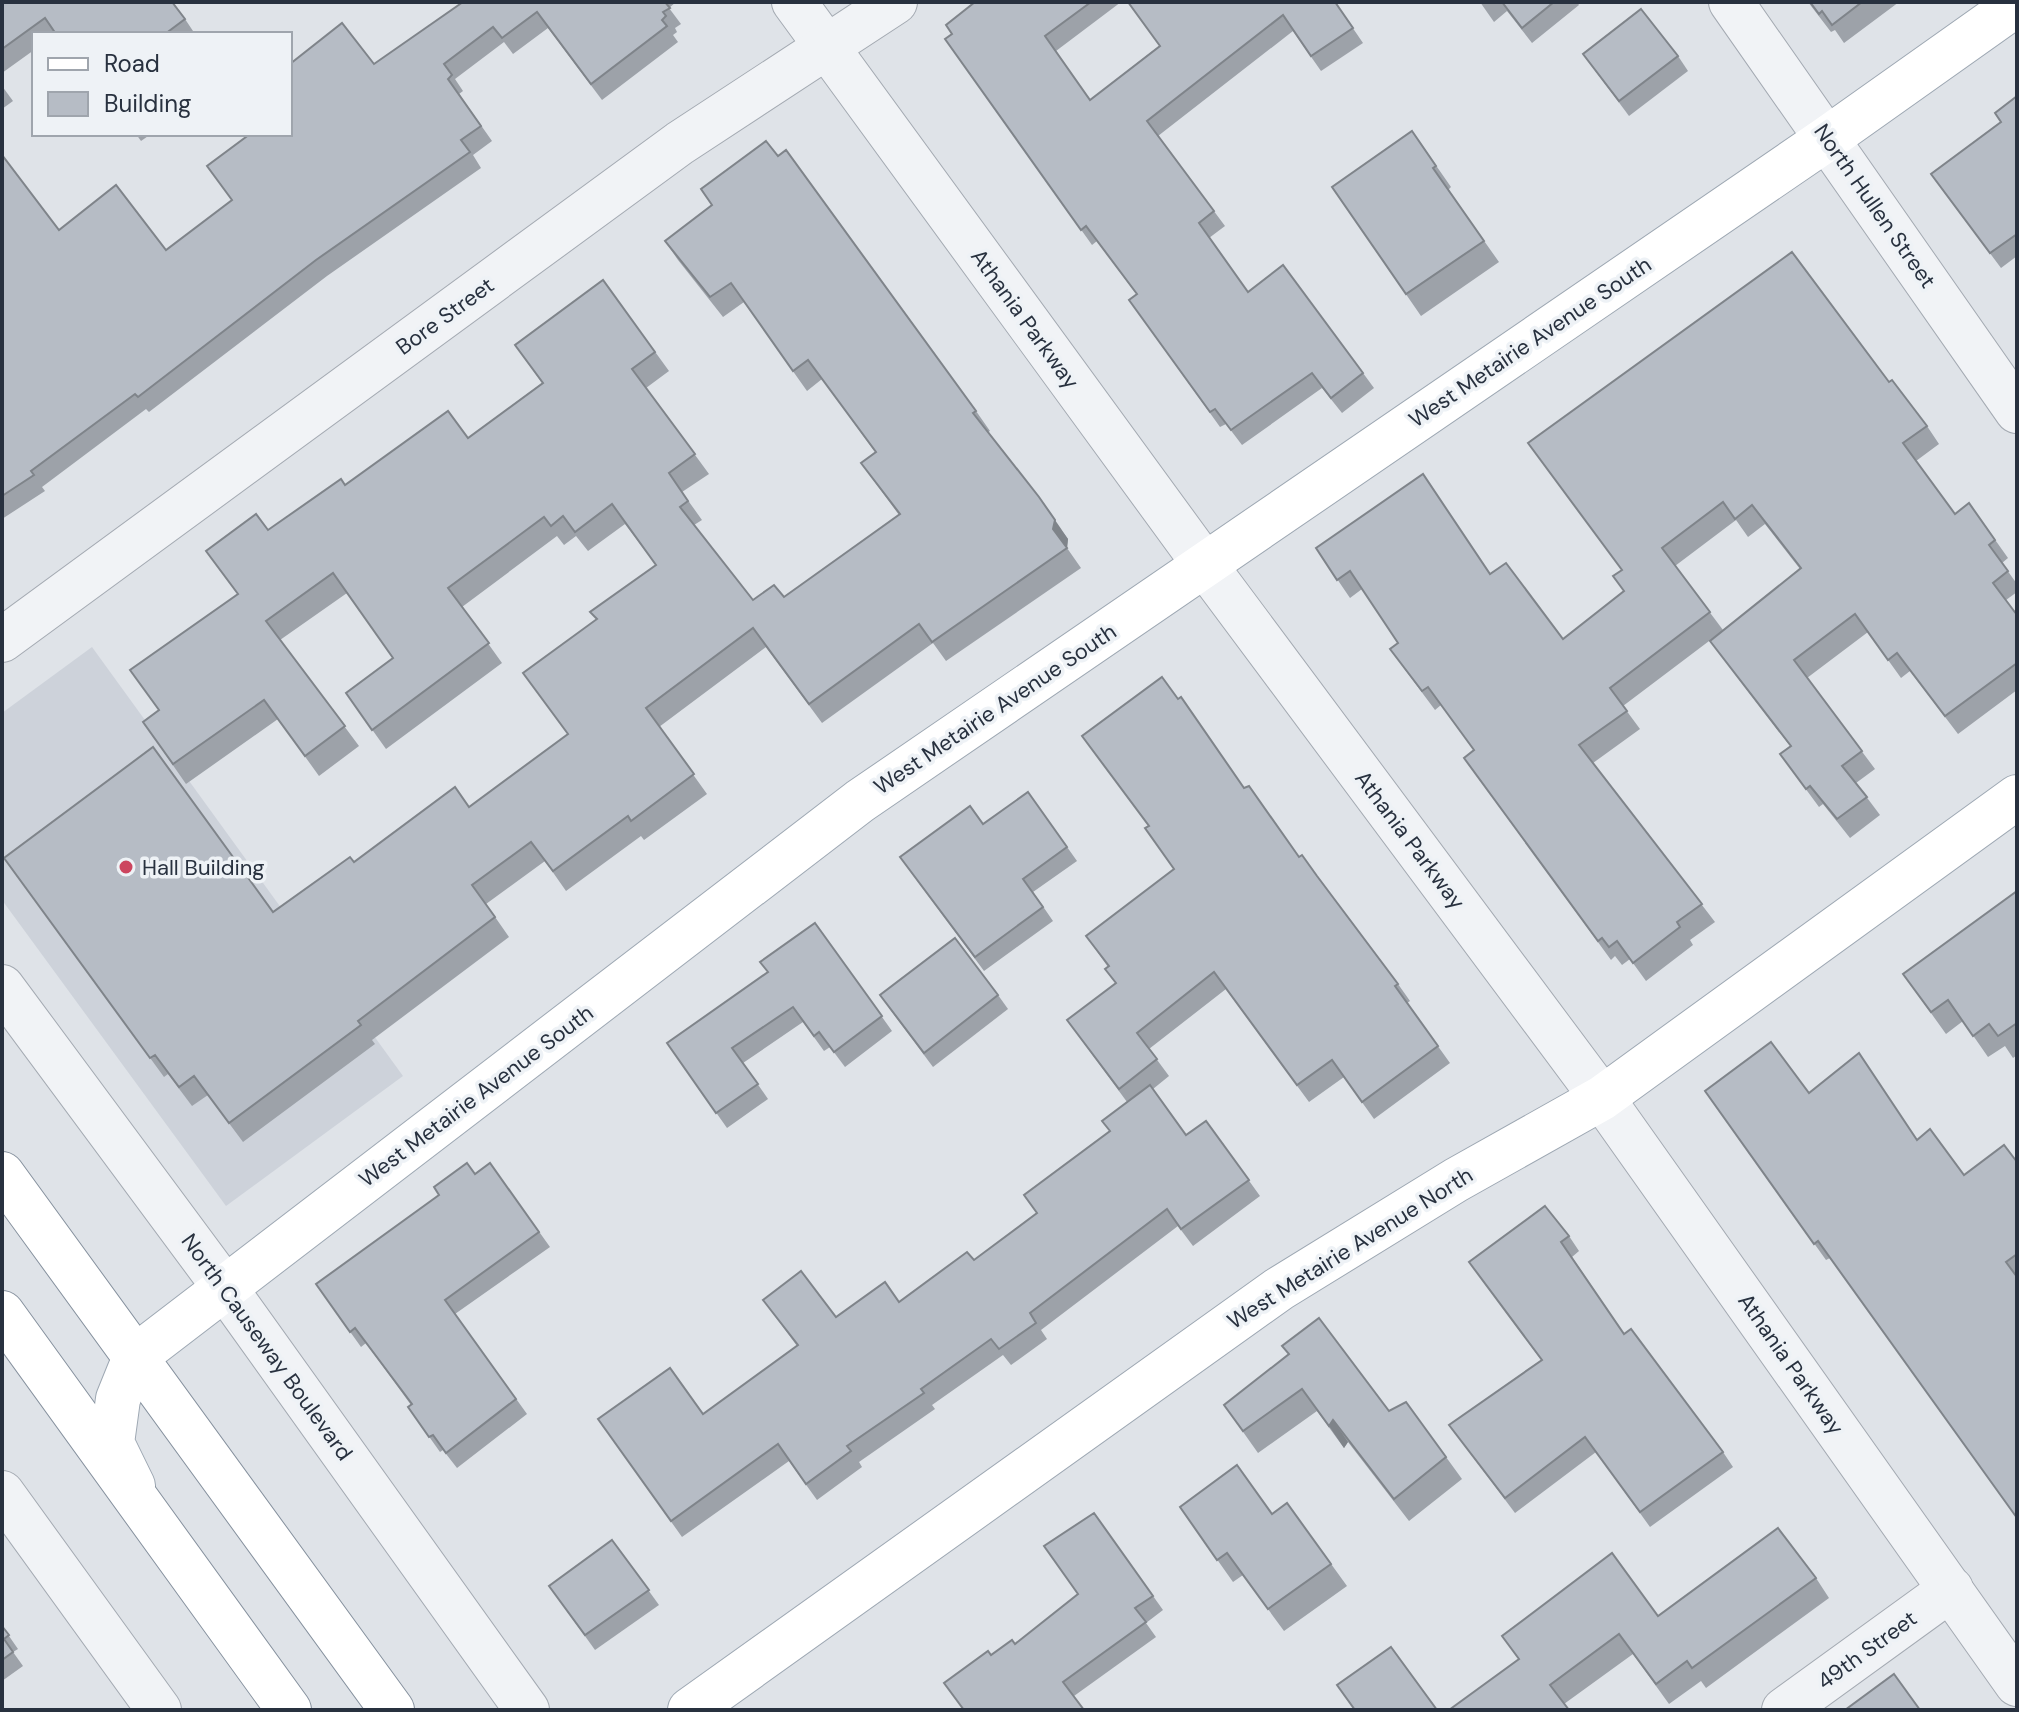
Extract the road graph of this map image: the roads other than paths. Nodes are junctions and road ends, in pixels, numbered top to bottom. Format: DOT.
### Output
graph roads {
  1 [pos="794,2"];
  2 [pos="895,2"];
  3 [pos="1731,2"];
  4 [pos="2017,4"];
  5 [pos="828,49"];
  6 [pos="1828,138"];
  7 [pos="2017,411"];
  8 [pos="1205,565"];
  9 [pos="2,640"];
  10 [pos="2017,797"];
  11 [pos="2,987"];
  12 [pos="1602,1098"];
  13 [pos="2,1174"];
  14 [pos="225,1288"];
  15 [pos="2,1313"];
  16 [pos="135,1357"];
  17 [pos="2,1493"];
  18 [pos="144,1509"];
  19 [pos="1951,1589"];
  20 [pos="2017,1684"];
  21 [pos="159,1710"];
  22 [pos="289,1710"];
  23 [pos="392,1710"];
  24 [pos="527,1710"];
  25 [pos="690,1710"];
  26 [pos="1784,1710"];
  1 -- 5 [label="street, Athania Parkway"];
  2 -- 5 [label="street, Bore Street"];
  3 -- 6 [label="street, North Hullen Street"];
  4 -- 6 [label="main road, West Metairie Avenue South"];
  5 -- 8 [label="street, Athania Parkway"];
  5 -- 9 [label="street, Bore Street"];
  6 -- 7 [label="street, North Hullen Street"];
  6 -- 8 [label="main road, West Metairie Avenue South"];
  8 -- 12 [label="street, Athania Parkway"];
  8 -- 14 [label="main road, West Metairie Avenue South"];
  10 -- 12 [label="main road, West Metairie Avenue North"];
  11 -- 14 [label="street, North Causeway Boulevard"];
  12 -- 19 [label="street, Athania Parkway"];
  12 -- 25 [label="main road, West Metairie Avenue North"];
  13 -- 16 [label="main road"];
  14 -- 16 [label="main road, West Metairie Avenue South"];
  14 -- 24 [label="street, North Causeway Boulevard"];
  15 -- 18 [label="main road"];
  16 -- 18 [label="main road"];
  16 -- 23 [label="main road"];
  17 -- 21 [label="street"];
  18 -- 22 [label="main road"];
  19 -- 20 [label="street, Athania Parkway"];
  19 -- 26 [label="street, 49th Street"];
}
